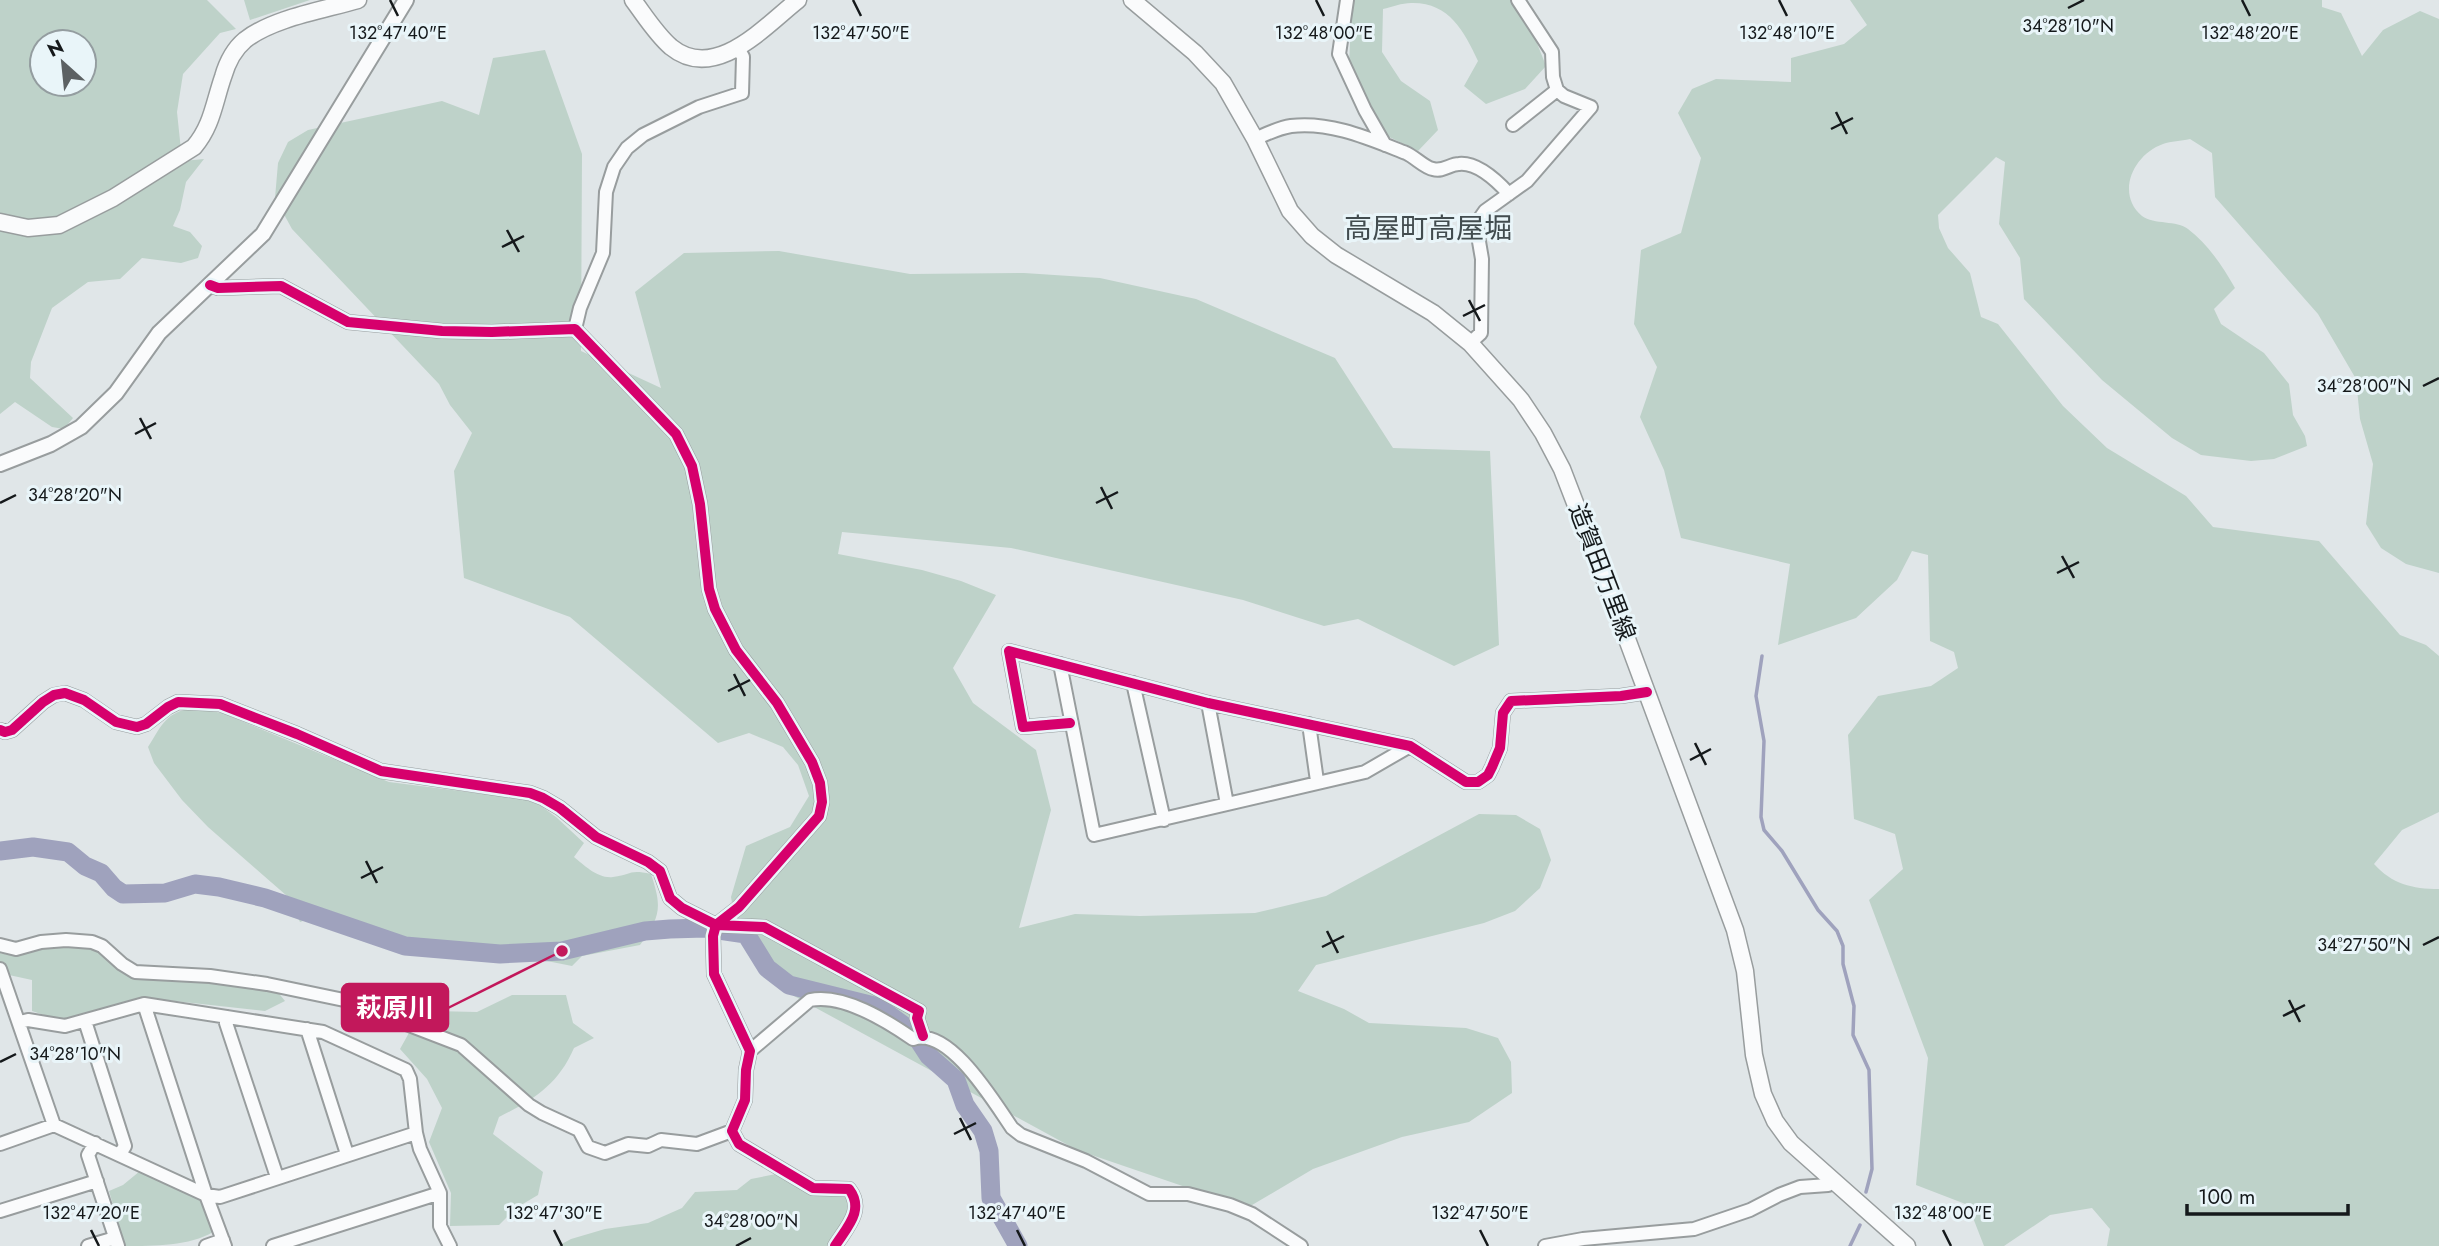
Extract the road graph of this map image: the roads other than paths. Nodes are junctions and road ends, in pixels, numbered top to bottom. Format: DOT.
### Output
graph roads {
  1 [pos="358,0"];
  2 [pos="406,0"];
  3 [pos="633,0"];
  4 [pos="798,0"];
  5 [pos="1132,0"];
  6 [pos="1347,0"];
  7 [pos="1518,0"];
  8 [pos="738,48"];
  9 [pos="1557,90"];
  10 [pos="1513,125"];
  11 [pos="1255,139"];
  12 [pos="1385,145"];
  13 [pos="1509,194"];
  14 [pos="0,222"];
  15 [pos="210,285"];
  16 [pos="575,328"];
  17 [pos="1470,343"];
  18 [pos="0,464"];
  19 [pos="1059,664"];
  20 [pos="1132,683"];
  21 [pos="1647,692"];
  22 [pos="1208,703"];
  23 [pos="1070,723"];
  24 [pos="1309,724"];
  25 [pos="0,730"];
  26 [pos="1410,746"];
  27 [pos="1317,781"];
  28 [pos="1227,804"];
  29 [pos="1164,820"];
  30 [pos="716,925"];
  31 [pos="0,945"];
  32 [pos="0,969"];
  33 [pos="144,1004"];
  34 [pos="227,1017"];
  35 [pos="85,1021"];
  36 [pos="20,1022"];
  37 [pos="307,1029"];
  38 [pos="918,1038"];
  39 [pos="750,1051"];
  40 [pos="54,1125"];
  41 [pos="732,1131"];
  42 [pos="416,1133"];
  43 [pos="95,1143"];
  44 [pos="0,1144"];
  45 [pos="120,1154"];
  46 [pos="347,1154"];
  47 [pos="277,1177"];
  48 [pos="1833,1180"];
  49 [pos="97,1181"];
  50 [pos="440,1193"];
  51 [pos="206,1195"];
  52 [pos="0,1211"];
  53 [pos="117,1242"];
  54 [pos="224,1243"];
  55 [pos="88,1246"];
  56 [pos="206,1246"];
  57 [pos="273,1246"];
  58 [pos="450,1246"];
  59 [pos="835,1246"];
  60 [pos="1301,1246"];
  61 [pos="1545,1246"];
  62 [pos="1907,1246"];
  1 -- 14 [label="main road"];
  2 -- 15 [label="street"];
  3 -- 8 [label="main road"];
  4 -- 8 [label="main road"];
  5 -- 11 [label="main road, 造賀田万里線"];
  6 -- 12 [label="street"];
  7 -- 9 [label="street"];
  8 -- 16 [label="street"];
  9 -- 10 [label="street"];
  9 -- 13 [label="street"];
  11 -- 12 [label="street"];
  11 -- 17 [label="main road, 造賀田万里線"];
  12 -- 13 [label="street"];
  13 -- 17 [label="street"];
  15 -- 16 [label="street"];
  15 -- 18 [label="street"];
  16 -- 30 [label="street"];
  17 -- 21 [label="main road, 造賀田万里線"];
  19 -- 20 [label="street"];
  19 -- 23 [label="street"];
  19 -- 23 [label="street"];
  20 -- 22 [label="street"];
  20 -- 29 [label="street"];
  21 -- 26 [label="street"];
  21 -- 48 [label="main road, 造賀田万里線"];
  22 -- 24 [label="street"];
  22 -- 28 [label="street"];
  23 -- 29 [label="street"];
  24 -- 26 [label="street"];
  24 -- 27 [label="street"];
  25 -- 30 [label="street"];
  26 -- 27 [label="street"];
  27 -- 28 [label="street"];
  28 -- 29 [label="street"];
  30 -- 38 [label="street"];
  30 -- 39 [label="street"];
  31 -- 41 [label="street"];
  32 -- 36 [label="street"];
  33 -- 34 [label="street"];
  33 -- 35 [label="street"];
  33 -- 51 [label="street"];
  34 -- 37 [label="street"];
  34 -- 47 [label="street"];
  35 -- 36 [label="street"];
  35 -- 45 [label="street"];
  36 -- 40 [label="street"];
  37 -- 42 [label="street"];
  37 -- 46 [label="street"];
  38 -- 39 [label="street"];
  38 -- 60 [label="street"];
  39 -- 41 [label="street"];
  40 -- 43 [label="street"];
  40 -- 44 [label="street"];
  41 -- 59 [label="street"];
  42 -- 46 [label="street"];
  42 -- 50 [label="street"];
  43 -- 45 [label="street"];
  43 -- 49 [label="street"];
  45 -- 51 [label="street"];
  46 -- 47 [label="street"];
  47 -- 51 [label="street"];
  48 -- 61 [label="street"];
  48 -- 62 [label="main road, 造賀田万里線"];
  49 -- 52 [label="street"];
  49 -- 53 [label="street"];
  50 -- 57 [label="street"];
  50 -- 58 [label="street"];
  51 -- 54 [label="street"];
  53 -- 55 [label="street"];
  54 -- 56 [label="street"];
}
